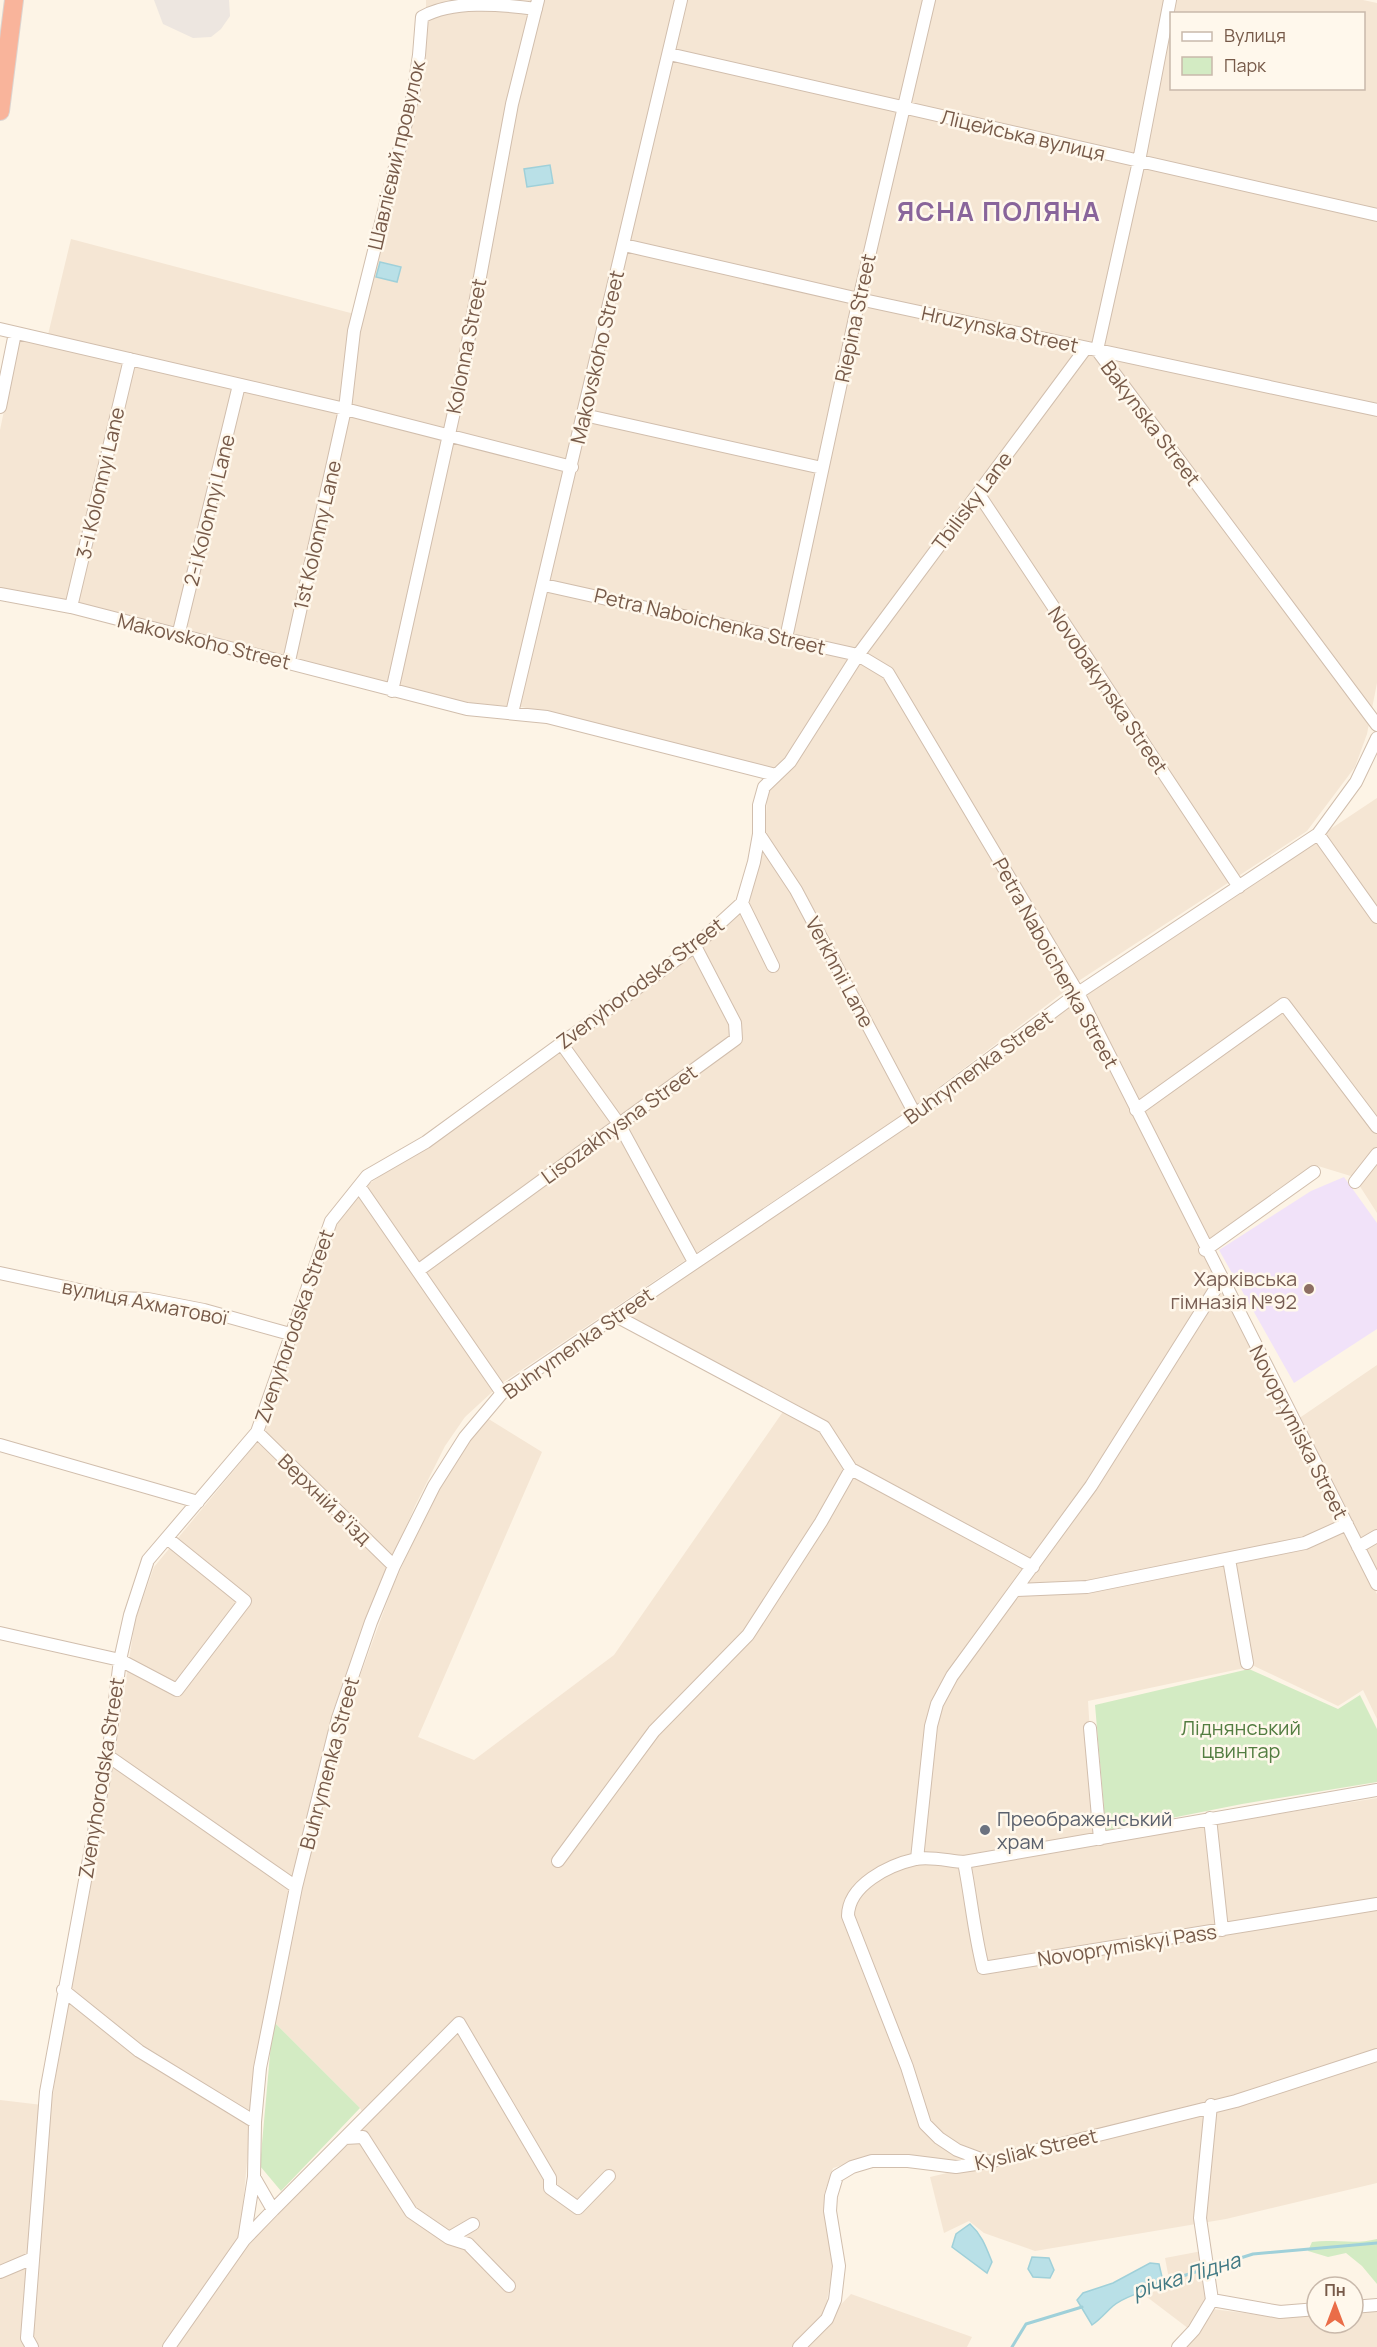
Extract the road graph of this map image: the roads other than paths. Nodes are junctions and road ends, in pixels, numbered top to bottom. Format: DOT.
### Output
graph roads {
  1 [pos="14,0"];
  2 [pos="681,0"];
  3 [pos="929,0"];
  4 [pos="1170,0"];
  5 [pos="537,5"];
  6 [pos="669,54"];
  7 [pos="902,107"];
  8 [pos="0,111"];
  9 [pos="1139,161"];
  10 [pos="1377,215"];
  11 [pos="624,245"];
  12 [pos="859,299"];
  13 [pos="0,329"];
  14 [pos="15,333"];
  15 [pos="1092,349"];
  16 [pos="130,359"];
  17 [pos="239,385"];
  18 [pos="0,407"];
  19 [pos="345,409"];
  20 [pos="1377,410"];
  21 [pos="584,415"];
  22 [pos="448,435"];
  23 [pos="572,467"];
  24 [pos="822,468"];
  25 [pos="978,493"];
  26 [pos="544,585"];
  27 [pos="0,594"];
  28 [pos="71,607"];
  29 [pos="178,636"];
  30 [pos="786,638"];
  31 [pos="858,655"];
  32 [pos="289,661"];
  33 [pos="392,691"];
  34 [pos="512,713"];
  35 [pos="1377,725"];
  36 [pos="1377,738"];
  37 [pos="776,775"];
  38 [pos="759,834"];
  39 [pos="1318,834"];
  40 [pos="1239,887"];
  41 [pos="742,903"];
  42 [pos="1377,917"];
  43 [pos="695,946"];
  44 [pos="773,966"];
  45 [pos="1078,993"];
  46 [pos="561,1043"];
  47 [pos="1136,1110"];
  48 [pos="915,1114"];
  49 [pos="619,1124"];
  50 [pos="1377,1127"];
  51 [pos="1377,1154"];
  52 [pos="1314,1172"];
  53 [pos="1355,1182"];
  54 [pos="359,1186"];
  55 [pos="1205,1250"];
  56 [pos="694,1262"];
  57 [pos="419,1270"];
  58 [pos="0,1273"];
  59 [pos="1221,1280"];
  60 [pos="616,1316"];
  61 [pos="290,1334"];
  62 [pos="502,1393"];
  63 [pos="257,1432"];
  64 [pos="0,1445"];
  65 [pos="851,1469"];
  66 [pos="198,1502"];
  67 [pos="1347,1524"];
  68 [pos="1377,1536"];
  69 [pos="167,1538"];
  70 [pos="1358,1547"];
  71 [pos="1229,1558"];
  72 [pos="394,1566"];
  73 [pos="1033,1566"];
  74 [pos="1377,1584"];
  75 [pos="1017,1590"];
  76 [pos="0,1633"];
  77 [pos="120,1660"];
  78 [pos="1246,1663"];
  79 [pos="1090,1728"];
  80 [pos="108,1756"];
  81 [pos="1377,1790"];
  82 [pos="1210,1818"];
  83 [pos="1100,1839"];
  84 [pos="917,1859"];
  85 [pos="558,1861"];
  86 [pos="964,1862"];
  87 [pos="296,1887"];
  88 [pos="1377,1904"];
  89 [pos="1222,1930"];
  90 [pos="63,1990"];
  91 [pos="1377,2055"];
  92 [pos="1210,2105"];
  93 [pos="255,2122"];
  94 [pos="345,2138"];
  95 [pos="989,2162"];
  96 [pos="609,2176"];
  97 [pos="254,2177"];
  98 [pos="273,2210"];
  99 [pos="473,2224"];
  100 [pos="448,2238"];
  101 [pos="244,2240"];
  102 [pos="33,2258"];
  103 [pos="0,2272"];
  104 [pos="509,2286"];
  105 [pos="1212,2300"];
  106 [pos="1305,2310"];
  107 [pos="32,2347"];
  108 [pos="169,2347"];
  109 [pos="800,2347"];
  110 [pos="1178,2347"];
  1 -- 8 [label="highway"];
  2 -- 6 [label="street, Makovskoho Street"];
  3 -- 7 [label="street, Riepina Street"];
  4 -- 9 [label="street, Bakynska Street"];
  5 -- 19 [label="street, Шавлієвий провулок"];
  5 -- 22 [label="street, Kolonna Street"];
  6 -- 7 [label="street, Ліцейська вулиця"];
  6 -- 11 [label="street, Makovskoho Street"];
  7 -- 9 [label="street, Ліцейська вулиця"];
  7 -- 12 [label="street, Riepina Street"];
  9 -- 10 [label="street, Ліцейська вулиця"];
  9 -- 15 [label="street, Bakynska Street"];
  11 -- 12 [label="street, Hruzynska Street"];
  11 -- 21 [label="street, Makovskoho Street"];
  12 -- 15 [label="street, Hruzynska Street"];
  12 -- 24 [label="street, Riepina Street"];
  13 -- 14 [label="street"];
  14 -- 16 [label="street"];
  14 -- 18 [label="street"];
  15 -- 20 [label="street, Hruzynska Street"];
  15 -- 25 [label="street, Tbilisky Lane"];
  15 -- 35 [label="street, Bakynska Street"];
  16 -- 17 [label="street"];
  16 -- 28 [label="street, 3-i Kolonnyi Lane"];
  17 -- 19 [label="street"];
  17 -- 29 [label="street, 2-i Kolonnyi Lane"];
  19 -- 22 [label="street"];
  19 -- 32 [label="street, 1st Kolonny Lane"];
  21 -- 23 [label="street, Makovskoho Street"];
  21 -- 24 [label="street"];
  22 -- 23 [label="street"];
  22 -- 33 [label="street, Kolonna Street"];
  23 -- 26 [label="street, Makovskoho Street"];
  24 -- 30 [label="street, Riepina Street"];
  25 -- 31 [label="street, Tbilisky Lane"];
  25 -- 40 [label="street, Novobakynska Street"];
  26 -- 30 [label="street, Petra Naboichenka Street"];
  26 -- 34 [label="street, Makovskoho Street"];
  27 -- 28 [label="street, Makovskoho Street"];
  28 -- 29 [label="street, Makovskoho Street"];
  29 -- 32 [label="street, Makovskoho Street"];
  30 -- 31 [label="street, Petra Naboichenka Street"];
  31 -- 37 [label="street, Zvenyhorodska Street"];
  31 -- 45 [label="street, Petra Naboichenka Street"];
  32 -- 33 [label="street, Makovskoho Street"];
  33 -- 34 [label="street, Makovskoho Street"];
  34 -- 37 [label="street, Makovskoho Street"];
  36 -- 39 [label="street, Buhrymenka Street"];
  37 -- 38 [label="street, Zvenyhorodska Street"];
  38 -- 41 [label="street, Zvenyhorodska Street"];
  38 -- 48 [label="street, Verkhnii Lane"];
  39 -- 40 [label="street, Buhrymenka Street"];
  39 -- 42 [label="street"];
  40 -- 45 [label="street, Buhrymenka Street"];
  41 -- 43 [label="street, Zvenyhorodska Street"];
  41 -- 44 [label="street"];
  43 -- 46 [label="street, Zvenyhorodska Street"];
  43 -- 49 [label="street, Lisozakhysna Street"];
  45 -- 47 [label="street, Petra Naboichenka Street"];
  45 -- 48 [label="street, Buhrymenka Street"];
  46 -- 49 [label="street"];
  46 -- 54 [label="street, Zvenyhorodska Street"];
  47 -- 50 [label="street"];
  47 -- 55 [label="street, Petra Naboichenka Street"];
  48 -- 56 [label="street, Buhrymenka Street"];
  49 -- 56 [label="street"];
  49 -- 57 [label="street, Lisozakhysna Street"];
  51 -- 53 [label="street"];
  52 -- 55 [label="street"];
  54 -- 57 [label="street"];
  54 -- 61 [label="street, Zvenyhorodska Street"];
  55 -- 59 [label="street, Petra Naboichenka Street"];
  56 -- 60 [label="street, Buhrymenka Street"];
  57 -- 62 [label="street"];
  58 -- 61 [label="street, вулиця Ахматової"];
  59 -- 67 [label="street, Novoprymiska Street"];
  59 -- 73 [label="street"];
  60 -- 62 [label="street, Buhrymenka Street"];
  60 -- 65 [label="street"];
  61 -- 63 [label="street, Zvenyhorodska Street"];
  62 -- 72 [label="street, Buhrymenka Street"];
  63 -- 66 [label="street, Zvenyhorodska Street"];
  63 -- 72 [label="street, Верхній в'їзд"];
  64 -- 66 [label="street"];
  65 -- 73 [label="street"];
  65 -- 85 [label="street"];
  66 -- 69 [label="street, Zvenyhorodska Street"];
  67 -- 70 [label="street, Novoprymiska Street"];
  67 -- 71 [label="street"];
  68 -- 70 [label="street"];
  69 -- 77 [label="street, Zvenyhorodska Street"];
  69 -- 77 [label="street"];
  70 -- 74 [label="street, Novoprymiska Street"];
  71 -- 75 [label="street"];
  71 -- 78 [label="street"];
  72 -- 87 [label="street, Buhrymenka Street"];
  73 -- 75 [label="street"];
  75 -- 84 [label="street"];
  76 -- 77 [label="street"];
  77 -- 80 [label="street, Zvenyhorodska Street"];
  79 -- 83 [label="street"];
  80 -- 87 [label="street"];
  80 -- 90 [label="street, Zvenyhorodska Street"];
  81 -- 82 [label="street"];
  82 -- 83 [label="street"];
  82 -- 89 [label="street"];
  83 -- 86 [label="street"];
  84 -- 86 [label="street"];
  84 -- 95 [label="street"];
  86 -- 89 [label="street, Novoprymiskyi Pass"];
  87 -- 93 [label="street, Buhrymenka Street"];
  88 -- 89 [label="street, Novoprymiskyi Pass"];
  90 -- 93 [label="street"];
  90 -- 102 [label="street, Zvenyhorodska Street"];
  91 -- 92 [label="street, Kysliak Street"];
  92 -- 95 [label="street, Kysliak Street"];
  92 -- 105 [label="street"];
  93 -- 97 [label="street, Buhrymenka Street"];
  94 -- 96 [label="street"];
  94 -- 98 [label="street"];
  94 -- 100 [label="street"];
  95 -- 109 [label="street, Kysliak Street"];
  97 -- 98 [label="street"];
  97 -- 101 [label="street, Buhrymenka Street"];
  98 -- 101 [label="street"];
  99 -- 100 [label="street"];
  100 -- 104 [label="street"];
  101 -- 108 [label="street, Buhrymenka Street"];
  102 -- 103 [label="street"];
  102 -- 107 [label="street, Zvenyhorodska Street"];
  105 -- 106 [label="street"];
  105 -- 110 [label="street"];
}
